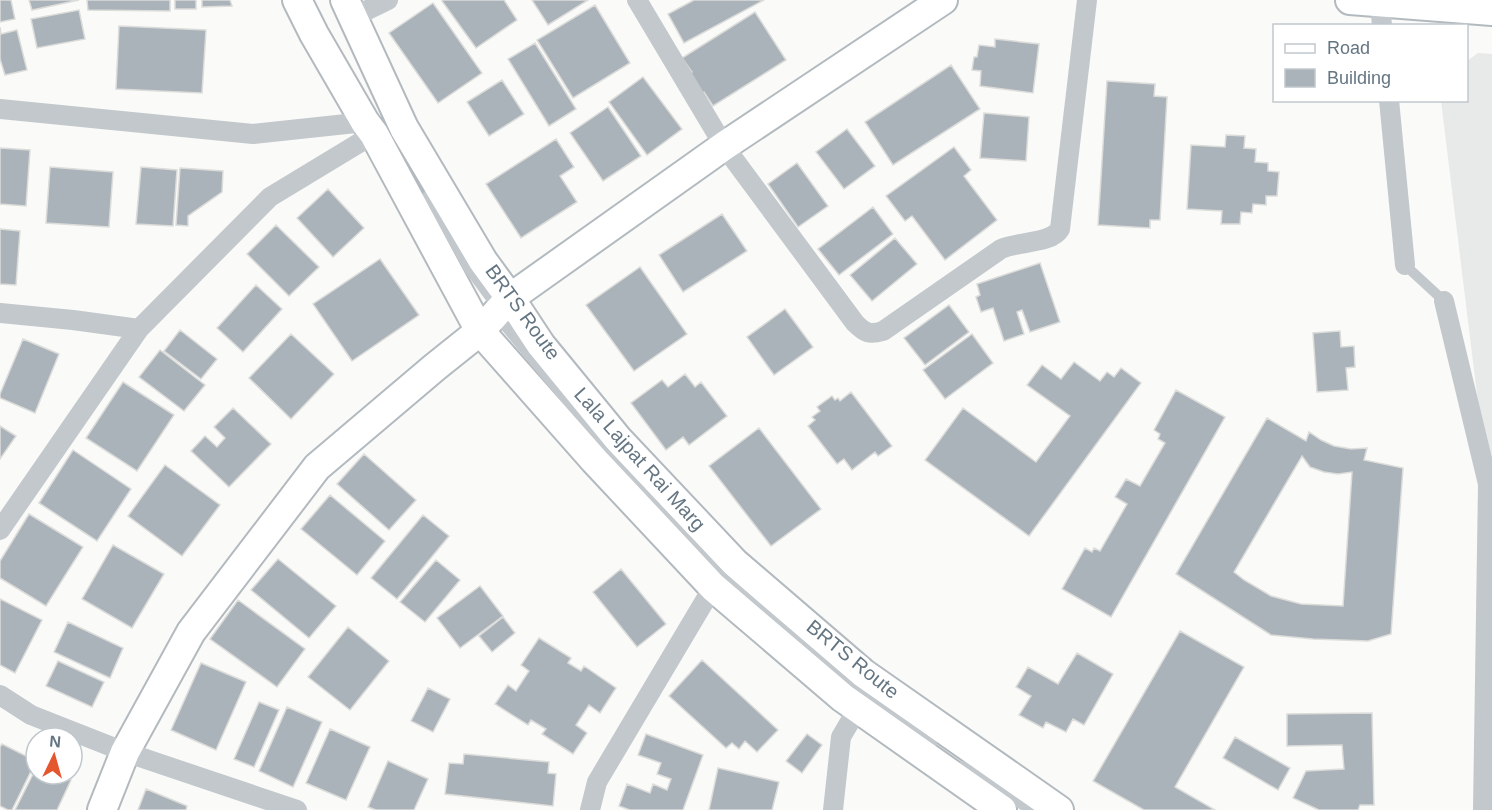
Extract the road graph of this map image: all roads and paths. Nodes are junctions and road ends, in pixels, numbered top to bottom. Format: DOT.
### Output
graph roads {
  1 [pos="297,0"];
  2 [pos="388,0"];
  3 [pos="637,0"];
  4 [pos="944,0"];
  5 [pos="1087,0"];
  6 [pos="1350,0"];
  7 [pos="1434,3"];
  8 [pos="343,6"];
  9 [pos="1389,8"];
  10 [pos="1492,11"];
  11 [pos="375,92"];
  12 [pos="1389,102"];
  13 [pos="0,109"];
  14 [pos="369,128"];
  15 [pos="724,146"];
  16 [pos="423,186"];
  17 [pos="1405,265"];
  18 [pos="1444,301"];
  19 [pos="505,304"];
  20 [pos="0,314"];
  21 [pos="139,329"];
  22 [pos="480,331"];
  23 [pos="0,530"];
  24 [pos="713,586"];
  25 [pos="0,695"];
  26 [pos="858,708"];
  27 [pos="936,747"];
  28 [pos="125,752"];
  29 [pos="955,760"];
  30 [pos="102,810"];
  31 [pos="297,810"];
  32 [pos="590,810"];
  33 [pos="833,810"];
  34 [pos="1002,810"];
  35 [pos="1030,810"];
  36 [pos="1059,810"];
  37 [pos="1483,810"];
  1 -- 14 [label="main road, Lala Lajpat Rai Marg"];
  2 -- 8 [label="street"];
  3 -- 15 [label="street"];
  4 -- 15 [label="main road"];
  5 -- 15 [label="street"];
  6 -- 9 [label="main road"];
  7 -- 9 [label="main road"];
  7 -- 10 [label="main road"];
  8 -- 11 [label="lane"];
  8 -- 19 [label="main road, Lala Lajpat Rai Marg"];
  12 -- 17 [label="street"];
  13 -- 14 [label="street"];
  14 -- 21 [label="street"];
  14 -- 22 [label="main road, Lala Lajpat Rai Marg"];
  15 -- 19 [label="main road"];
  16 -- 19 [label="lane, BRTS Route"];
  17 -- 18 [label="lane"];
  18 -- 37 [label="street"];
  19 -- 22 [label="main road"];
  19 -- 27 [label="lane, BRTS Route"];
  19 -- 36 [label="main road, Lala Lajpat Rai Marg"];
  20 -- 21 [label="street"];
  21 -- 23 [label="street"];
  22 -- 24 [label="main road, Lala Lajpat Rai Marg"];
  22 -- 28 [label="main road"];
  24 -- 26 [label="main road, Lala Lajpat Rai Marg"];
  24 -- 32 [label="street"];
  25 -- 28 [label="street"];
  26 -- 33 [label="street"];
  26 -- 34 [label="main road, Lala Lajpat Rai Marg"];
  28 -- 30 [label="main road"];
  28 -- 31 [label="street"];
  29 -- 35 [label="lane"];
}
